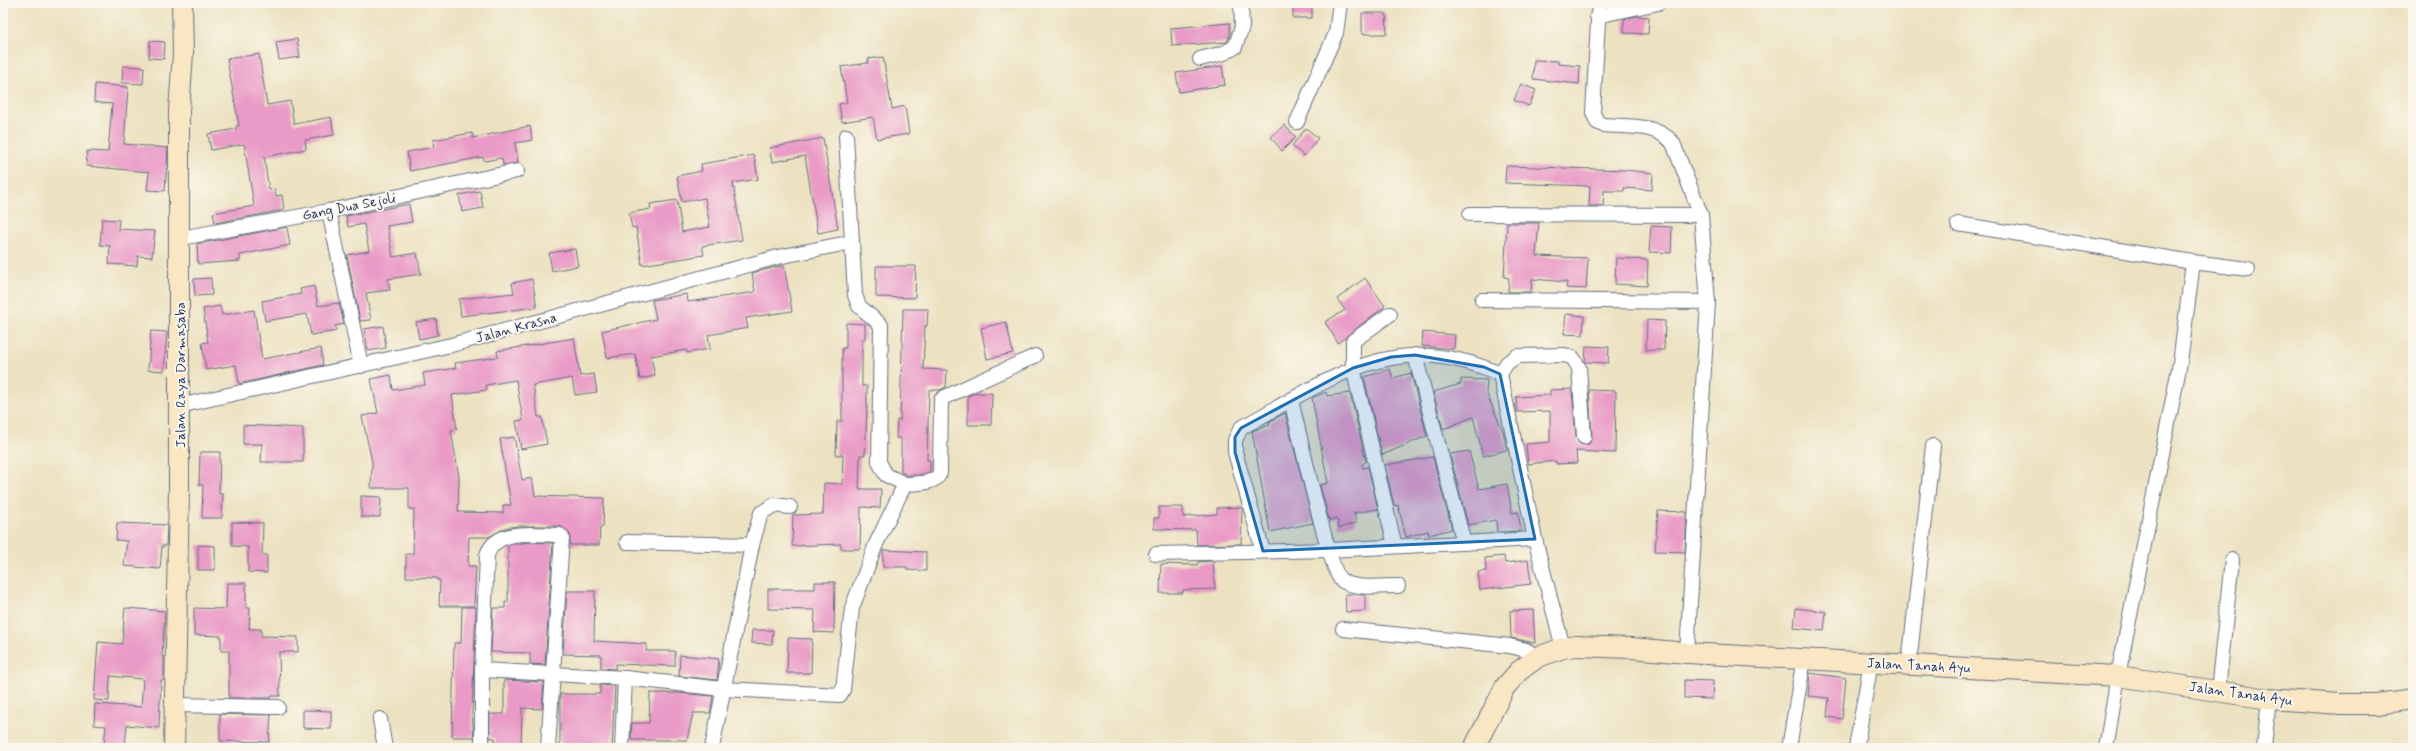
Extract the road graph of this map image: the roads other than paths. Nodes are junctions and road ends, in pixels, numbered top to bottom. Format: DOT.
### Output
graph roads {
  1 [pos="182,3"];
  2 [pos="1241,3"];
  3 [pos="1340,3"];
  4 [pos="1658,3"];
  5 [pos="1598,10"];
  6 [pos="1200,59"];
  7 [pos="1297,122"];
  8 [pos="846,136"];
  9 [pos="517,171"];
  10 [pos="329,211"];
  11 [pos="1470,214"];
  12 [pos="1700,215"];
  13 [pos="1958,224"];
  14 [pos="181,238"];
  15 [pos="852,242"];
  16 [pos="2193,262"];
  17 [pos="2248,269"];
  18 [pos="1482,300"];
  19 [pos="1708,302"];
  20 [pos="1390,314"];
  21 [pos="1415,355"];
  22 [pos="1035,356"];
  23 [pos="361,366"];
  24 [pos="1353,368"];
  25 [pos="1500,374"];
  26 [pos="1291,400"];
  27 [pos="179,406"];
  28 [pos="1584,437"];
  29 [pos="1933,446"];
  30 [pos="905,484"];
  31 [pos="790,507"];
  32 [pos="1535,539"];
  33 [pos="627,542"];
  34 [pos="1464,543"];
  35 [pos="752,545"];
  36 [pos="1395,546"];
  37 [pos="1328,550"];
  38 [pos="1263,551"];
  39 [pos="1156,554"];
  40 [pos="2232,560"];
  41 [pos="1398,586"];
  42 [pos="1343,629"];
  43 [pos="1562,648"];
  44 [pos="1687,653"];
  45 [pos="1538,657"];
  46 [pos="1804,658"];
  47 [pos="1871,662"];
  48 [pos="1908,664"];
  49 [pos="482,670"];
  50 [pos="554,674"];
  51 [pos="2118,676"];
  52 [pos="625,678"];
  53 [pos="723,690"];
  54 [pos="2218,691"];
  55 [pos="2269,699"];
  56 [pos="2413,700"];
  57 [pos="176,705"];
  58 [pos="278,707"];
  59 [pos="380,719"];
  60 [pos="174,748"];
  61 [pos="385,748"];
  62 [pos="482,748"];
  63 [pos="548,748"];
  64 [pos="622,748"];
  65 [pos="712,748"];
  66 [pos="1474,748"];
  67 [pos="1788,748"];
  68 [pos="1856,748"];
  69 [pos="2106,748"];
  70 [pos="2264,748"];
  1 -- 14 [label="street, Jalan Raya Darmasaba"];
  2 -- 6 [label="street"];
  3 -- 7 [label="street"];
  4 -- 5 [label="street"];
  5 -- 12 [label="street"];
  8 -- 15 [label="street"];
  9 -- 10 [label="street, Gang Dua Sejoli"];
  10 -- 14 [label="street, Gang Dua Sejoli"];
  10 -- 23 [label="street"];
  11 -- 12 [label="street"];
  12 -- 19 [label="street"];
  13 -- 16 [label="street"];
  14 -- 27 [label="street, Jalan Raya Darmasaba"];
  15 -- 23 [label="street, Jalan Krasna"];
  15 -- 30 [label="street"];
  16 -- 17 [label="street"];
  16 -- 51 [label="street"];
  18 -- 19 [label="street"];
  19 -- 44 [label="street"];
  20 -- 24 [label="street"];
  21 -- 24 [label="street"];
  21 -- 25 [label="street"];
  21 -- 34 [label="street"];
  22 -- 30 [label="street"];
  23 -- 27 [label="street, Jalan Krasna"];
  24 -- 26 [label="street"];
  24 -- 36 [label="street"];
  25 -- 28 [label="street"];
  25 -- 32 [label="street"];
  26 -- 37 [label="street"];
  26 -- 38 [label="street"];
  27 -- 57 [label="street, Jalan Raya Darmasaba"];
  29 -- 48 [label="street"];
  30 -- 53 [label="street"];
  31 -- 35 [label="street"];
  32 -- 34 [label="street"];
  32 -- 43 [label="street"];
  33 -- 35 [label="street"];
  34 -- 36 [label="street"];
  35 -- 53 [label="street"];
  36 -- 37 [label="street"];
  37 -- 38 [label="street"];
  37 -- 41 [label="street"];
  38 -- 39 [label="street"];
  40 -- 54 [label="street"];
  42 -- 45 [label="street"];
  43 -- 44 [label="street, Jalan Tanah Ayu"];
  43 -- 45 [label="street, Jalan Tanah Ayu"];
  44 -- 46 [label="street, Jalan Tanah Ayu"];
  45 -- 66 [label="street, Jalan Tanah Ayu"];
  46 -- 47 [label="street, Jalan Tanah Ayu"];
  46 -- 67 [label="street"];
  47 -- 48 [label="street, Jalan Tanah Ayu"];
  47 -- 68 [label="street"];
  48 -- 51 [label="street, Jalan Tanah Ayu"];
  49 -- 50 [label="street"];
  49 -- 50 [label="street"];
  49 -- 62 [label="street"];
  50 -- 52 [label="street"];
  50 -- 63 [label="street"];
  51 -- 54 [label="street, Jalan Tanah Ayu"];
  51 -- 69 [label="street"];
  52 -- 53 [label="street"];
  52 -- 64 [label="street"];
  53 -- 65 [label="street"];
  54 -- 55 [label="street, Jalan Tanah Ayu"];
  55 -- 56 [label="street, Jalan Tanah Ayu"];
  55 -- 70 [label="street"];
  57 -- 58 [label="street"];
  57 -- 60 [label="street, Jalan Raya Darmasaba"];
  59 -- 61 [label="street"];
}
